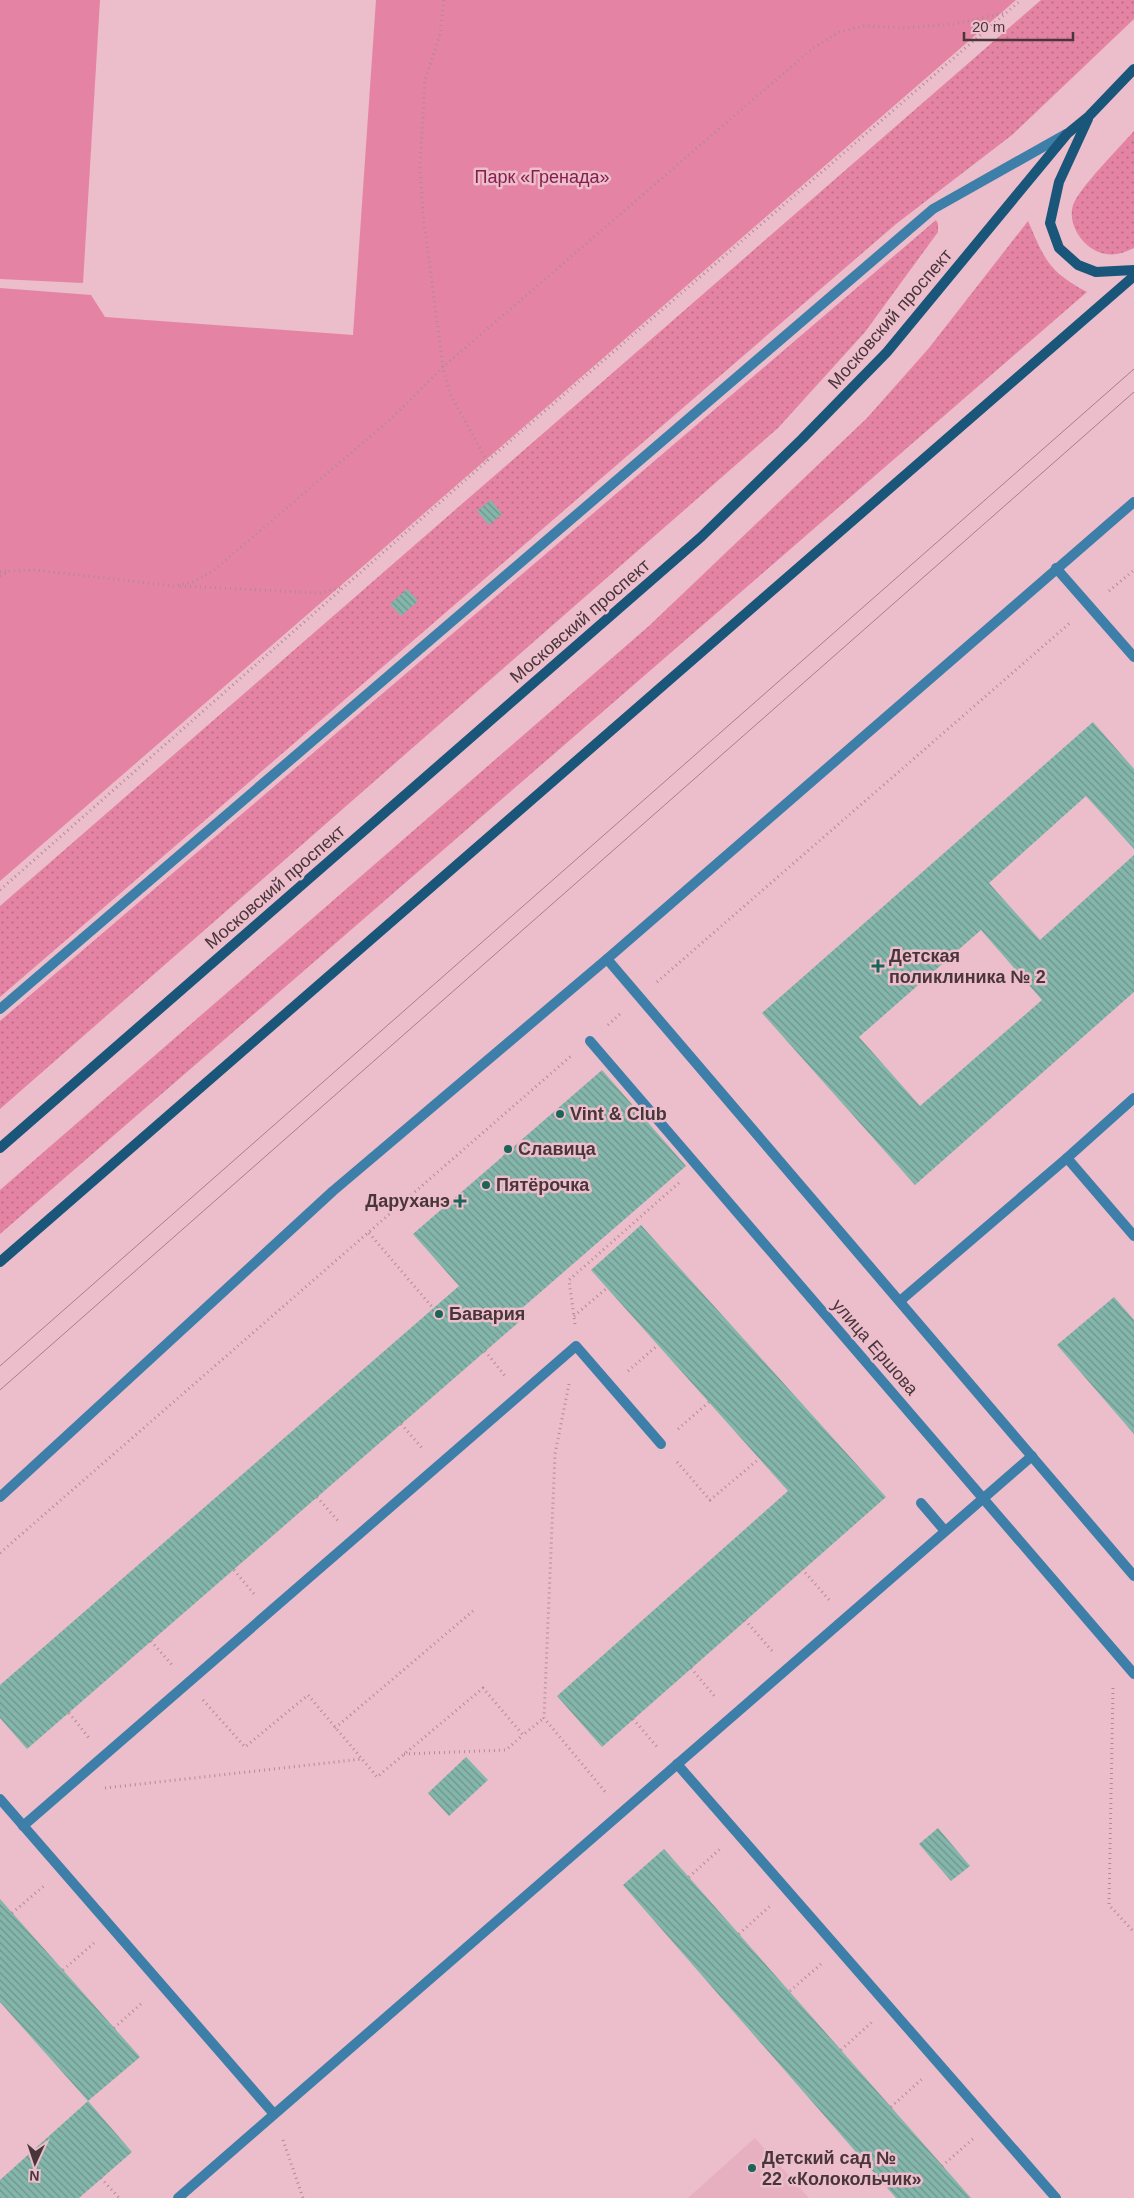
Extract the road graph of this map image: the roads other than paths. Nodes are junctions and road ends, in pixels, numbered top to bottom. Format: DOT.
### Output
graph roads {
  1 [pos="1134,70"];
  2 [pos="1089,116"];
  3 [pos="1067,134"];
  4 [pos="1134,270"];
  5 [pos="1134,276"];
  6 [pos="1134,502"];
  7 [pos="1056,568"];
  8 [pos="1134,657"];
  9 [pos="607,959"];
  10 [pos="0,1009"];
  11 [pos="590,1041"];
  12 [pos="1134,1098"];
  13 [pos="0,1148"];
  14 [pos="1068,1158"];
  15 [pos="1134,1236"];
  16 [pos="0,1262"];
  17 [pos="900,1301"];
  18 [pos="661,1444"];
  19 [pos="1032,1456"];
  20 [pos="0,1497"];
  21 [pos="983,1498"];
  22 [pos="921,1503"];
  23 [pos="945,1531"];
  24 [pos="1134,1576"];
  25 [pos="1134,1674"];
  26 [pos="676,1765"];
  27 [pos="0,1799"];
  28 [pos="23,1826"];
  29 [pos="274,2114"];
  30 [pos="178,2198"];
  31 [pos="1056,2198"];
  1 -- 2 [label="main road, Московский проспект"];
  2 -- 3 [label="main road, Московский проспект"];
  2 -- 4 [label="main road"];
  3 -- 10 [label="street"];
  3 -- 13 [label="main road, Московский проспект"];
  5 -- 16 [label="main road"];
  6 -- 7 [label="street"];
  7 -- 8 [label="street"];
  7 -- 9 [label="street"];
  9 -- 17 [label="street"];
  9 -- 20 [label="street"];
  11 -- 21 [label="street, улица Ершова"];
  12 -- 14 [label="street"];
  14 -- 15 [label="street"];
  14 -- 17 [label="street"];
  17 -- 19 [label="street"];
  18 -- 28 [label="street"];
  19 -- 21 [label="street"];
  19 -- 24 [label="street"];
  21 -- 23 [label="street"];
  21 -- 25 [label="street, улица Ершова"];
  22 -- 23 [label="street"];
  23 -- 26 [label="street"];
  26 -- 29 [label="street"];
  26 -- 31 [label="street"];
  27 -- 28 [label="street"];
  28 -- 29 [label="street"];
  29 -- 30 [label="street"];
}
